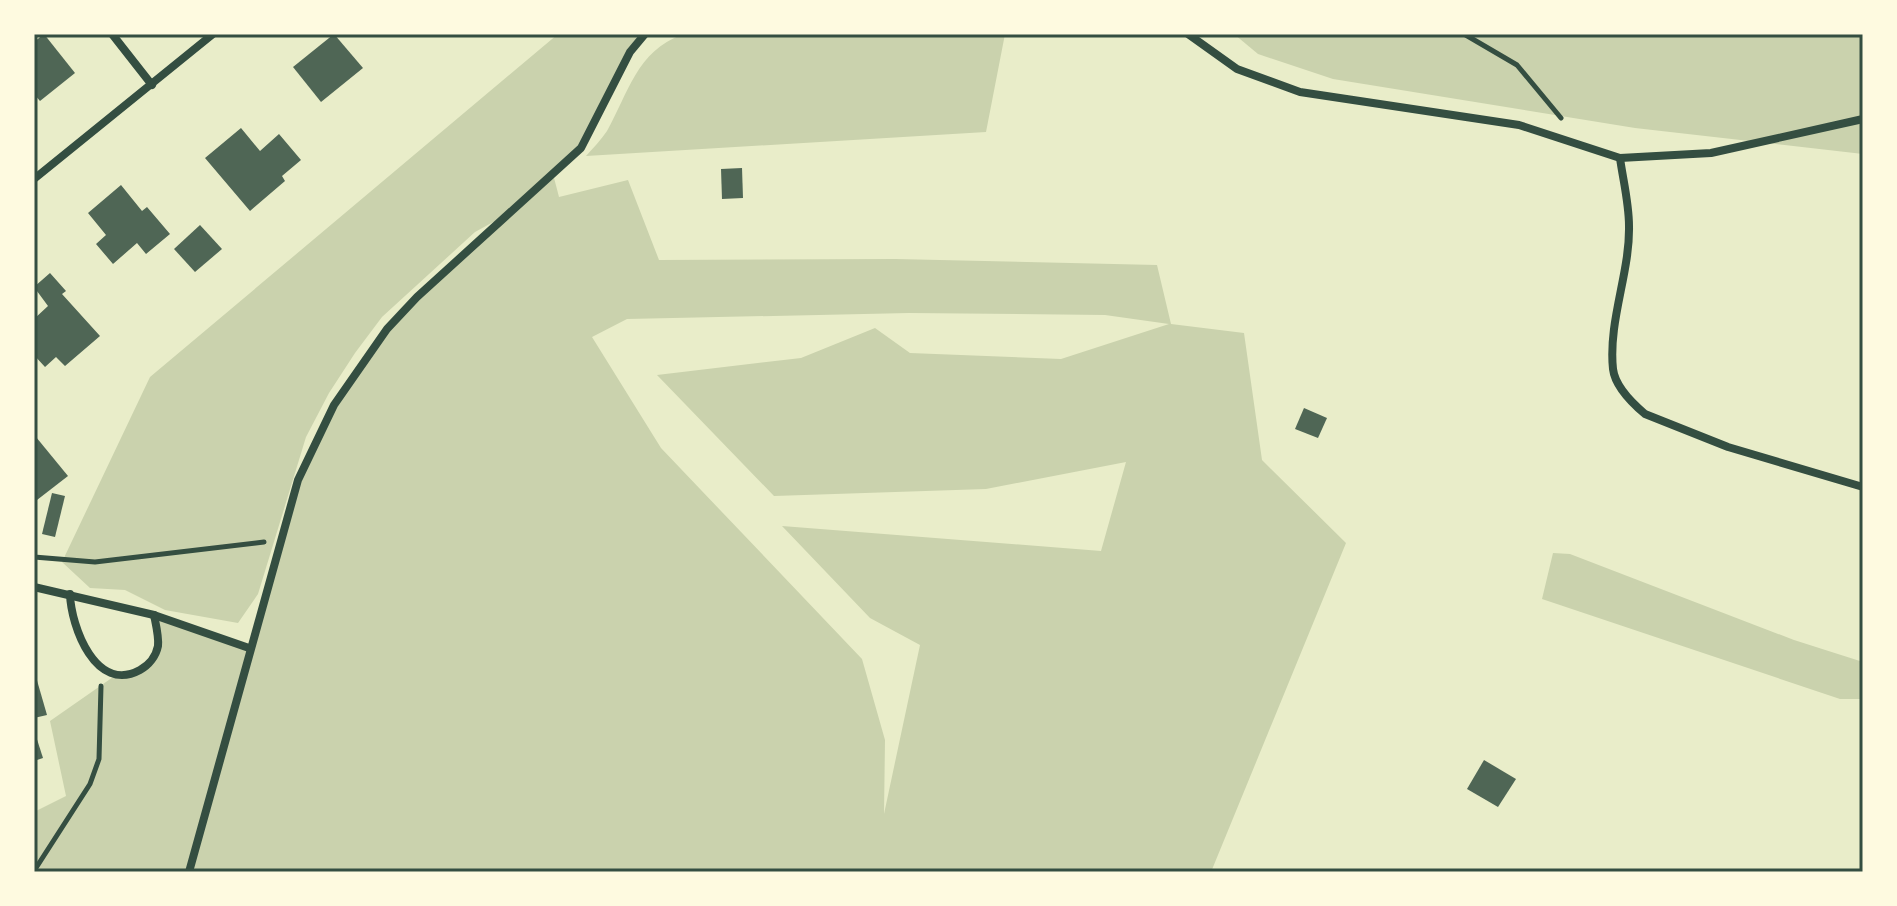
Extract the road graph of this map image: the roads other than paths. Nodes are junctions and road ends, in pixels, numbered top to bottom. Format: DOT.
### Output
graph roads {
  1 [pos="112,34"];
  2 [pos="213,34"];
  3 [pos="645,34"];
  4 [pos="1188,34"];
  5 [pos="152,85"];
  6 [pos="1863,119"];
  7 [pos="1620,158"];
  8 [pos="34,179"];
  9 [pos="1863,487"];
  10 [pos="34,587"];
  11 [pos="70,594"];
  12 [pos="154,615"];
  13 [pos="249,648"];
  14 [pos="189,872"];
  1 -- 5 [label="street"];
  2 -- 5 [label="street"];
  3 -- 13 [label="street"];
  4 -- 7 [label="street"];
  5 -- 8 [label="street"];
  6 -- 7 [label="street"];
  7 -- 9 [label="street"];
  10 -- 11 [label="street"];
  11 -- 12 [label="street"];
  11 -- 12 [label="street"];
  12 -- 13 [label="street"];
  13 -- 14 [label="street"];
}
